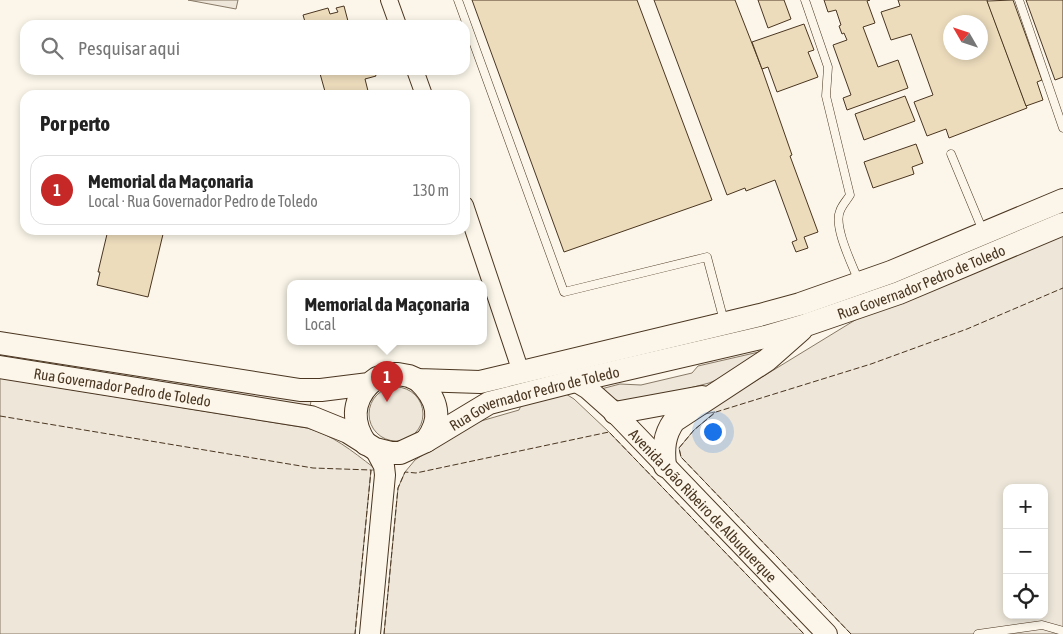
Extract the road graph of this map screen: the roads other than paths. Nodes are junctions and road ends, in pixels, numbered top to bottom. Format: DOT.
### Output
graph roads {
  1 [pos="389,0"];
  2 [pos="458,0"];
  3 [pos="806,0"];
  4 [pos="1019,0"];
  5 [pos="396,20"];
  6 [pos="465,20"];
  7 [pos="470,33"];
  8 [pos="417,75"];
  9 [pos="422,90"];
  10 [pos="1059,106"];
  11 [pos="1063,128"];
  12 [pos="951,154"];
  13 [pos="1063,200"];
  14 [pos="470,220"];
  15 [pos="1063,224"];
  16 [pos="984,233"];
  17 [pos="859,284"];
  18 [pos="725,323"];
  19 [pos="806,325"];
  20 [pos="0,342"];
  21 [pos="0,368"];
  22 [pos="521,372"];
  23 [pos="418,380"];
  24 [pos="575,381"];
  25 [pos="369,384"];
  26 [pos="711,396"];
  27 [pos="614,413"];
  28 [pos="417,446"];
  29 [pos="371,447"];
  30 [pos="665,466"];
  31 [pos="385,475"];
  32 [pos="1063,631"];
  33 [pos="370,634"];
  34 [pos="827,634"];
  35 [pos="978,634"];
  1 -- 5 [label="street"];
  2 -- 6 [label="lane"];
  3 -- 17 [label="lane"];
  4 -- 10 [label="lane"];
  7 -- 18 [label="lane"];
  8 -- 9 [label="street"];
  10 -- 11 [label="lane"];
  12 -- 16 [label="lane"];
  13 -- 16 [label="main road, Rua Governador Pedro de Toledo"];
  14 -- 22 [label="street"];
  15 -- 19 [label="main road, Rua Governador Pedro de Toledo"];
  16 -- 17 [label="main road, Rua Governador Pedro de Toledo"];
  17 -- 18 [label="main road, Rua Governador Pedro de Toledo"];
  18 -- 22 [label="main road, Rua Governador Pedro de Toledo"];
  19 -- 24 [label="main road, Rua Governador Pedro de Toledo"];
  19 -- 26 [label="main road"];
  20 -- 25 [label="main road, Rua Governador Pedro de Toledo"];
  21 -- 29 [label="main road, Rua Governador Pedro de Toledo"];
  22 -- 23 [label="main road, Rua Governador Pedro de Toledo"];
  23 -- 25 [label="main road, Rua Governador Pedro de Toledo"];
  23 -- 28 [label="main road"];
  24 -- 27 [label="street, Avenida João Ribeiro de Albuquerque"];
  24 -- 28 [label="main road, Rua Governador Pedro de Toledo"];
  25 -- 29 [label="main road"];
  26 -- 27 [label="main road"];
  26 -- 30 [label="main road"];
  27 -- 30 [label="street, Avenida João Ribeiro de Albuquerque"];
  28 -- 29 [label="main road, Rua Governador Pedro de Toledo"];
  28 -- 31 [label="street"];
  29 -- 31 [label="street"];
  30 -- 34 [label="street, Avenida João Ribeiro de Albuquerque"];
  31 -- 33 [label="street"];
  32 -- 35 [label="lane"];
}
